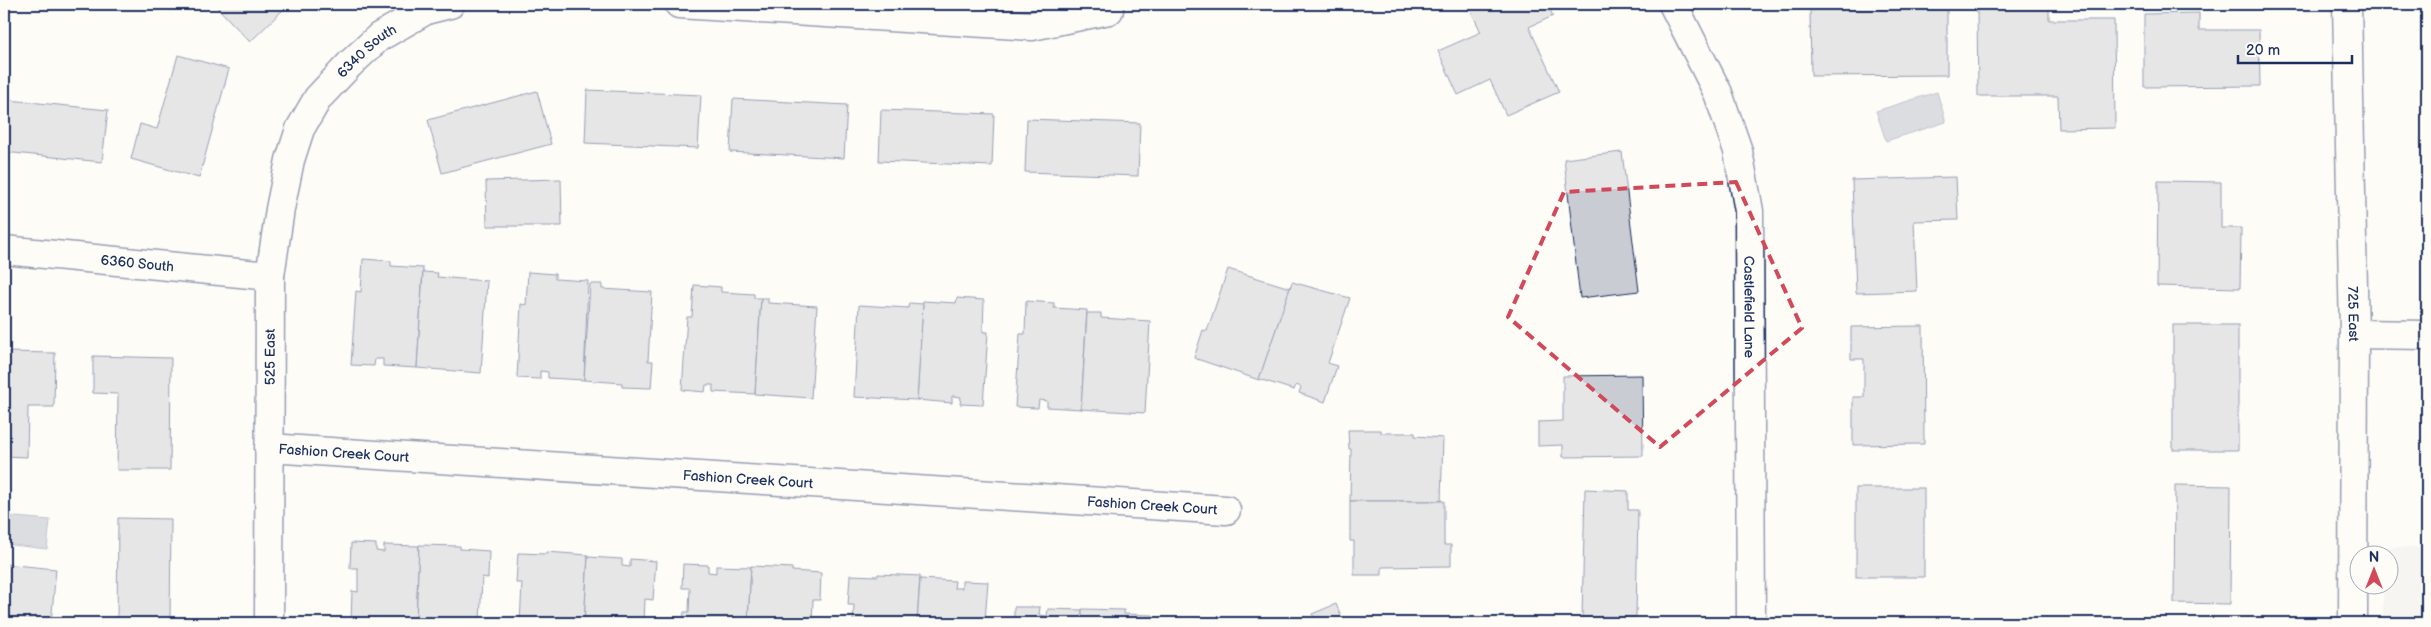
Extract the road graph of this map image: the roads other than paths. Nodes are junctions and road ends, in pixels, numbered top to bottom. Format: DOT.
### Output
graph roads {
  1 [pos="450,4"];
  2 [pos="679,4"];
  3 [pos="1673,4"];
  4 [pos="2347,4"];
  5 [pos="1108,7"];
  6 [pos="318,98"];
  7 [pos="4,250"];
  8 [pos="270,276"];
  9 [pos="2354,334"];
  10 [pos="2427,335"];
  11 [pos="269,448"];
  12 [pos="1226,510"];
  13 [pos="269,623"];
  14 [pos="1751,623"];
  15 [pos="2353,623"];
  1 -- 6 [label="street, 6340 South"];
  2 -- 5 [label="street"];
  3 -- 14 [label="street, Castlefield Lane"];
  4 -- 9 [label="street, 725 East"];
  6 -- 8 [label="street, 525 East"];
  7 -- 8 [label="street, 6360 South"];
  8 -- 11 [label="street, 525 East"];
  9 -- 10 [label="street"];
  9 -- 15 [label="street, 725 East"];
  11 -- 12 [label="street, Fashion Creek Court"];
  11 -- 13 [label="street, 525 East"];
}
